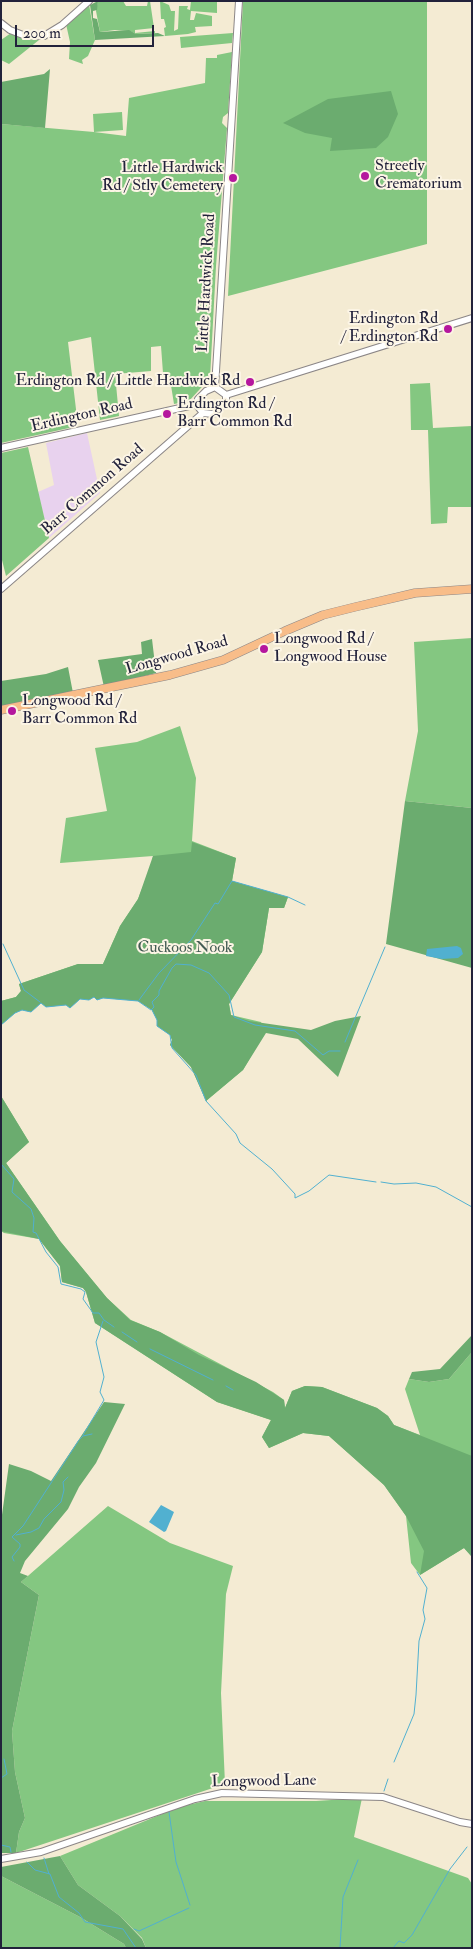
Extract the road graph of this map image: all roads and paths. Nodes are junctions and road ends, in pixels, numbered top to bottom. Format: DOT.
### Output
graph roads {
  1 [pos="89,1"];
  2 [pos="239,1"];
  3 [pos="1,23"];
  4 [pos="472,318"];
  5 [pos="215,387"];
  6 [pos="226,395"];
  7 [pos="198,404"];
  8 [pos="203,413"];
  9 [pos="1,448"];
  10 [pos="472,588"];
  11 [pos="1,589"];
  12 [pos="1,710"];
  13 [pos="472,1824"];
  14 [pos="1,1859"];
  1 -- 3 [label="street"];
  2 -- 5 [label="street, Little Hardwick Road"];
  4 -- 6 [label="street"];
  5 -- 6 [label="street"];
  5 -- 7 [label="street"];
  6 -- 8 [label="street"];
  7 -- 8 [label="street"];
  7 -- 9 [label="street, Erdington Road"];
  8 -- 11 [label="street, Barr Common Road"];
  10 -- 12 [label="main road, Longwood Road"];
  13 -- 14 [label="street, Longwood Lane"];
}
